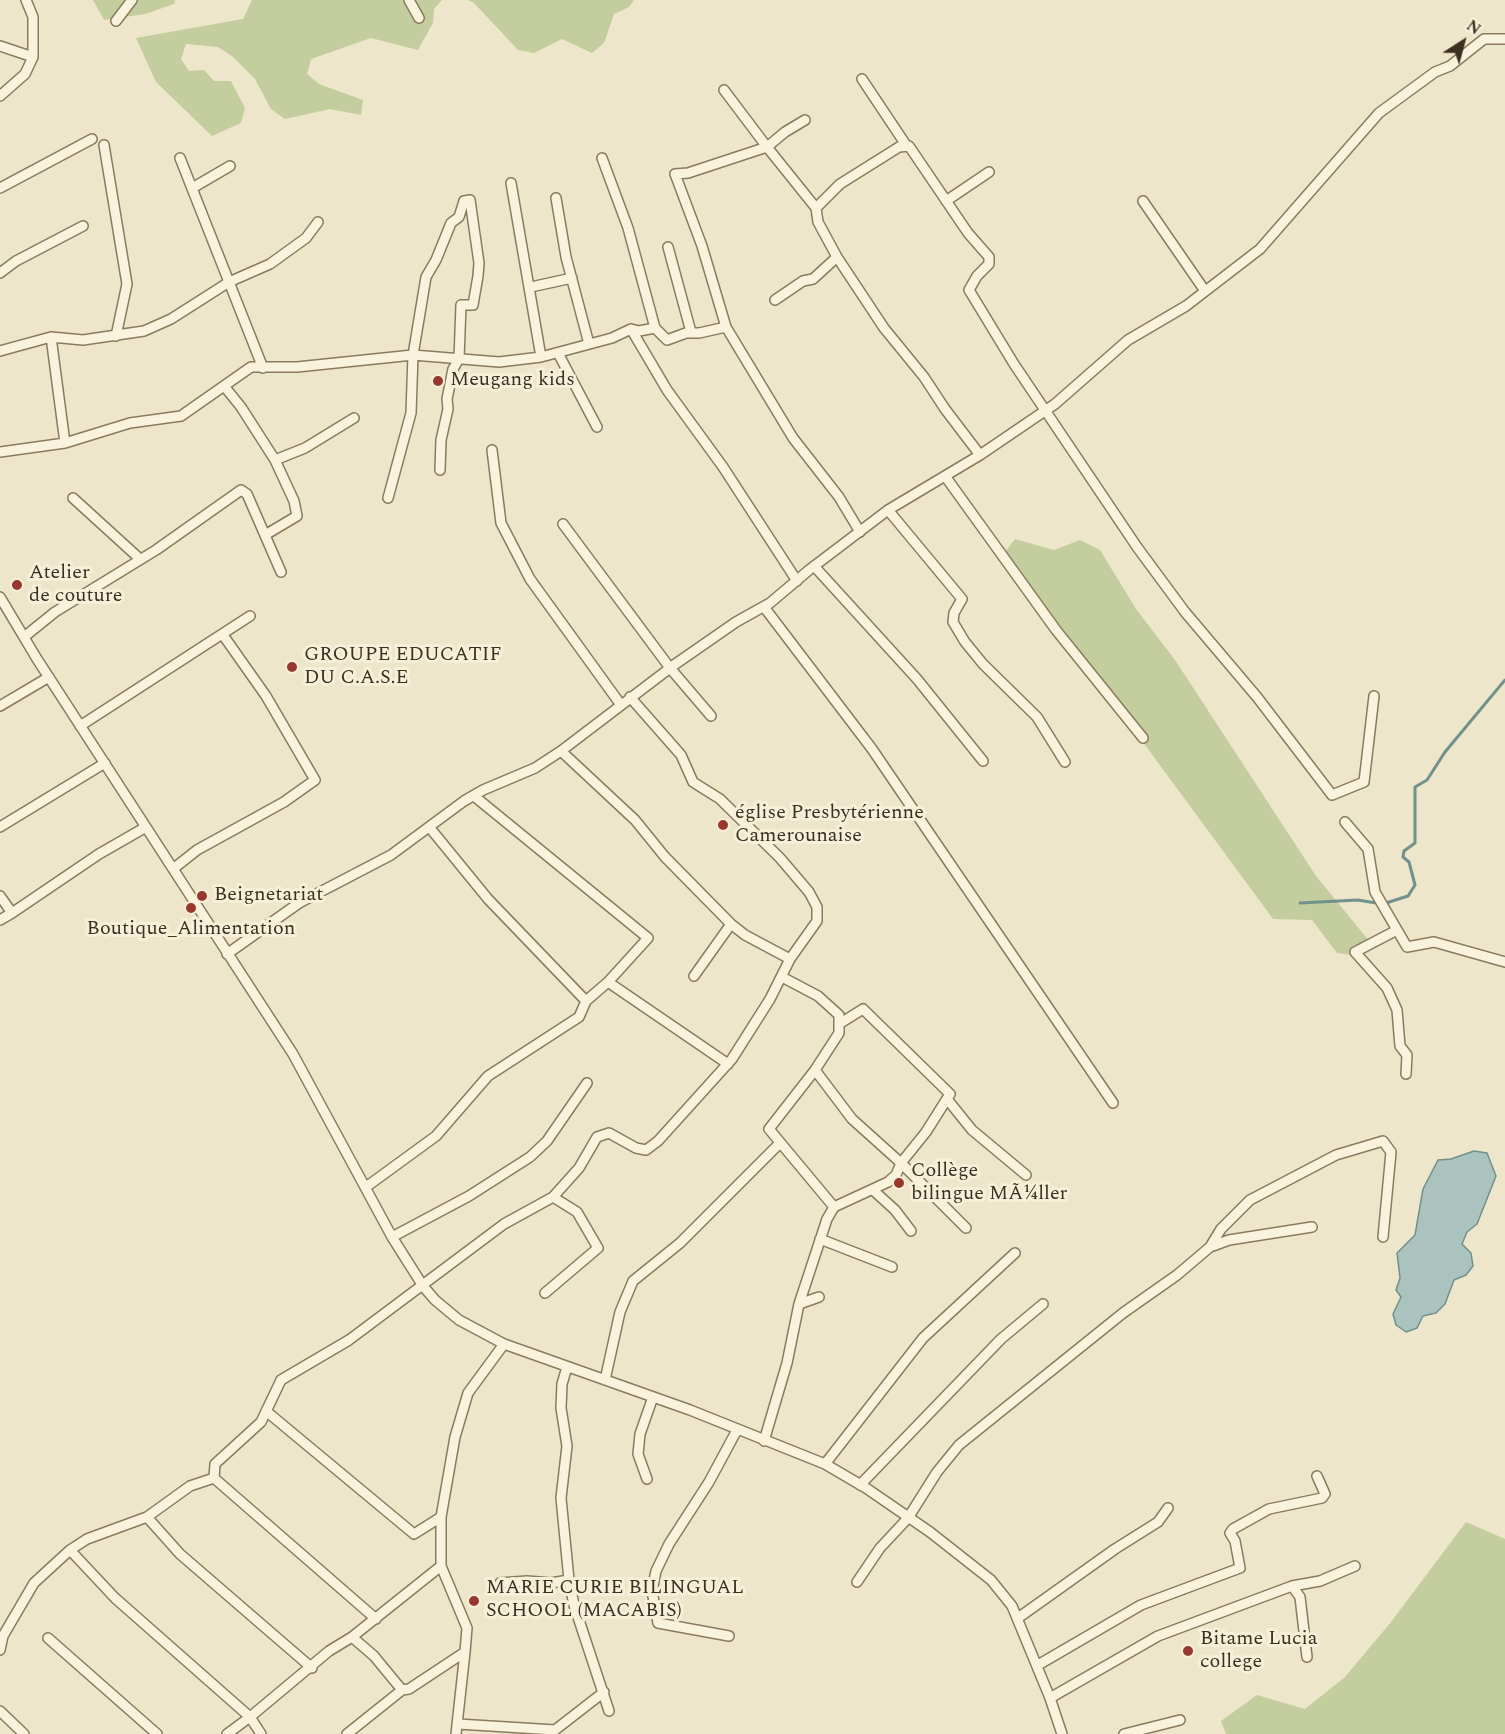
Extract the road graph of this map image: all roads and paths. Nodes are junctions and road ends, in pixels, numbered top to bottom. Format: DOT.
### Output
graph roads {
  1 [pos="26,0"];
  2 [pos="132,0"];
  3 [pos="409,0"];
  4 [pos="419,18"];
  5 [pos="116,21"];
  6 [pos="1505,39"];
  7 [pos="0,46"];
  8 [pos="33,57"];
  9 [pos="862,79"];
  10 [pos="724,90"];
  11 [pos="0,96"];
  12 [pos="805,120"];
  13 [pos="93,139"];
  14 [pos="104,145"];
  15 [pos="906,145"];
  16 [pos="767,147"];
  17 [pos="180,158"];
  18 [pos="602,158"];
  19 [pos="230,166"];
  20 [pos="989,172"];
  21 [pos="511,183"];
  22 [pos="194,187"];
  23 [pos="0,188"];
  24 [pos="556,198"];
  25 [pos="946,201"];
  26 [pos="1143,201"];
  27 [pos="816,208"];
  28 [pos="318,222"];
  29 [pos="83,226"];
  30 [pos="668,247"];
  31 [pos="837,257"];
  32 [pos="0,273"];
  33 [pos="572,279"];
  34 [pos="229,282"];
  35 [pos="531,287"];
  36 [pos="1205,291"];
  37 [pos="775,300"];
  38 [pos="726,327"];
  39 [pos="655,328"];
  40 [pos="631,329"];
  41 [pos="691,332"];
  42 [pos="116,336"];
  43 [pos="51,337"];
  44 [pos="589,344"];
  45 [pos="0,351"];
  46 [pos="558,352"];
  47 [pos="413,355"];
  48 [pos="541,357"];
  49 [pos="459,359"];
  50 [pos="263,368"];
  51 [pos="224,386"];
  52 [pos="1045,411"];
  53 [pos="354,418"];
  54 [pos="597,427"];
  55 [pos="65,443"];
  56 [pos="492,450"];
  57 [pos="0,452"];
  58 [pos="980,455"];
  59 [pos="275,460"];
  60 [pos="440,470"];
  61 [pos="945,476"];
  62 [pos="73,498"];
  63 [pos="388,498"];
  64 [pos="888,510"];
  65 [pos="563,524"];
  66 [pos="860,532"];
  67 [pos="265,535"];
  68 [pos="140,560"];
  69 [pos="814,566"];
  70 [pos="281,572"];
  71 [pos="797,581"];
  72 [pos="0,597"];
  73 [pos="764,607"];
  74 [pos="250,616"];
  75 [pos="223,634"];
  76 [pos="24,637"];
  77 [pos="670,668"];
  78 [pos="49,677"];
  79 [pos="1374,696"];
  80 [pos="630,697"];
  81 [pos="621,705"];
  82 [pos="0,706"];
  83 [pos="711,716"];
  84 [pos="80,726"];
  85 [pos="1143,738"];
  86 [pos="561,751"];
  87 [pos="983,761"];
  88 [pos="1065,762"];
  89 [pos="105,763"];
  90 [pos="474,796"];
  91 [pos="1345,822"];
  92 [pos="0,827"];
  93 [pos="146,827"];
  94 [pos="429,828"];
  95 [pos="172,869"];
  96 [pos="0,896"];
  97 [pos="12,913"];
  98 [pos="0,920"];
  99 [pos="731,924"];
  100 [pos="1397,930"];
  101 [pos="227,954"];
  102 [pos="790,959"];
  103 [pos="1505,962"];
  104 [pos="694,976"];
  105 [pos="782,977"];
  106 [pos="608,982"];
  107 [pos="586,1001"];
  108 [pos="839,1024"];
  109 [pos="728,1064"];
  110 [pos="815,1070"];
  111 [pos="1406,1074"];
  112 [pos="587,1083"];
  113 [pos="947,1099"];
  114 [pos="1113,1103"];
  115 [pos="779,1144"];
  116 [pos="901,1163"];
  117 [pos="1026,1174"];
  118 [pos="366,1187"];
  119 [pos="873,1190"];
  120 [pos="553,1197"];
  121 [pos="834,1207"];
  122 [pos="1312,1227"];
  123 [pos="966,1228"];
  124 [pos="911,1231"];
  125 [pos="392,1237"];
  126 [pos="1383,1237"];
  127 [pos="820,1239"];
  128 [pos="1210,1247"];
  129 [pos="1015,1253"];
  130 [pos="892,1267"];
  131 [pos="423,1286"];
  132 [pos="545,1293"];
  133 [pos="819,1297"];
  134 [pos="799,1304"];
  135 [pos="1043,1304"];
  136 [pos="504,1344"];
  137 [pos="567,1367"];
  138 [pos="605,1380"];
  139 [pos="653,1397"];
  140 [pos="266,1411"];
  141 [pos="737,1430"];
  142 [pos="764,1441"];
  143 [pos="825,1464"];
  144 [pos="1317,1476"];
  145 [pos="214,1478"];
  146 [pos="647,1479"];
  147 [pos="860,1485"];
  148 [pos="1168,1508"];
  149 [pos="147,1517"];
  150 [pos="441,1517"];
  151 [pos="908,1518"];
  152 [pos="70,1550"];
  153 [pos="441,1566"];
  154 [pos="1355,1566"];
  155 [pos="569,1580"];
  156 [pos="857,1582"];
  157 [pos="500,1584"];
  158 [pos="1292,1586"];
  159 [pos="1018,1618"];
  160 [pos="376,1619"];
  161 [pos="729,1635"];
  162 [pos="352,1637"];
  163 [pos="48,1638"];
  164 [pos="0,1650"];
  165 [pos="465,1652"];
  166 [pos="1307,1657"];
  167 [pos="1038,1665"];
  168 [pos="312,1668"];
  169 [pos="402,1690"];
  170 [pos="604,1692"];
  171 [pos="1050,1698"];
  172 [pos="0,1711"];
  173 [pos="609,1711"];
  174 [pos="250,1717"];
  175 [pos="1180,1720"];
  176 [pos="457,1729"];
  177 [pos="24,1734"];
  178 [pos="157,1734"];
  179 [pos="227,1734"];
  180 [pos="261,1734"];
  181 [pos="347,1734"];
  182 [pos="1062,1734"];
  183 [pos="1124,1734"];
  1 -- 8 [label="street"];
  2 -- 5 [label="street"];
  3 -- 4 [label="street"];
  6 -- 36 [label="street"];
  7 -- 8 [label="street"];
  8 -- 11 [label="street"];
  9 -- 15 [label="street"];
  10 -- 16 [label="street"];
  12 -- 16 [label="street"];
  13 -- 23 [label="street"];
  14 -- 42 [label="street"];
  15 -- 25 [label="street"];
  15 -- 27 [label="street"];
  16 -- 27 [label="street"];
  16 -- 38 [label="street"];
  17 -- 22 [label="street"];
  18 -- 39 [label="street"];
  19 -- 22 [label="street"];
  20 -- 25 [label="street"];
  21 -- 35 [label="street"];
  22 -- 34 [label="street"];
  24 -- 33 [label="street"];
  25 -- 52 [label="street"];
  26 -- 36 [label="street"];
  27 -- 31 [label="street"];
  28 -- 34 [label="street"];
  29 -- 32 [label="street"];
  30 -- 41 [label="street"];
  31 -- 37 [label="street"];
  31 -- 58 [label="street"];
  33 -- 35 [label="street"];
  33 -- 44 [label="street"];
  34 -- 42 [label="street"];
  34 -- 50 [label="street"];
  35 -- 48 [label="street"];
  36 -- 52 [label="street"];
  38 -- 41 [label="street"];
  38 -- 66 [label="street"];
  39 -- 40 [label="street"];
  39 -- 41 [label="street"];
  40 -- 44 [label="street"];
  40 -- 71 [label="street"];
  42 -- 43 [label="street"];
  43 -- 45 [label="street"];
  43 -- 55 [label="street"];
  44 -- 46 [label="street"];
  46 -- 48 [label="street"];
  46 -- 54 [label="street"];
  47 -- 49 [label="street"];
  47 -- 49 [label="street"];
  47 -- 50 [label="street"];
  47 -- 63 [label="street"];
  48 -- 49 [label="street"];
  49 -- 60 [label="street"];
  50 -- 51 [label="street"];
  51 -- 55 [label="street"];
  51 -- 59 [label="street"];
  52 -- 58 [label="street"];
  52 -- 79 [label="street"];
  53 -- 59 [label="street"];
  55 -- 57 [label="street"];
  56 -- 81 [label="street"];
  58 -- 61 [label="street"];
  59 -- 67 [label="street"];
  61 -- 64 [label="street"];
  61 -- 85 [label="street"];
  62 -- 68 [label="street"];
  64 -- 66 [label="street"];
  64 -- 88 [label="street"];
  65 -- 77 [label="street"];
  66 -- 69 [label="street"];
  67 -- 68 [label="street"];
  67 -- 70 [label="street"];
  68 -- 76 [label="street"];
  69 -- 71 [label="street"];
  69 -- 87 [label="street"];
  71 -- 73 [label="street"];
  72 -- 76 [label="street"];
  73 -- 77 [label="street"];
  73 -- 114 [label="street"];
  74 -- 75 [label="street"];
  75 -- 84 [label="street"];
  75 -- 95 [label="street"];
  76 -- 78 [label="street"];
  77 -- 80 [label="street"];
  77 -- 83 [label="street"];
  78 -- 82 [label="street"];
  78 -- 84 [label="street"];
  80 -- 81 [label="street"];
  80 -- 102 [label="street"];
  81 -- 86 [label="street"];
  84 -- 89 [label="street"];
  86 -- 90 [label="street"];
  86 -- 99 [label="street"];
  89 -- 92 [label="street"];
  89 -- 93 [label="street"];
  90 -- 94 [label="street"];
  90 -- 106 [label="street"];
  91 -- 100 [label="street"];
  93 -- 95 [label="street"];
  93 -- 97 [label="street"];
  94 -- 101 [label="street"];
  94 -- 107 [label="street"];
  95 -- 101 [label="street"];
  96 -- 97 [label="street"];
  97 -- 98 [label="street"];
  99 -- 102 [label="street"];
  99 -- 104 [label="street"];
  100 -- 103 [label="street"];
  100 -- 111 [label="street"];
  101 -- 118 [label="street"];
  102 -- 105 [label="street"];
  105 -- 108 [label="street"];
  105 -- 109 [label="street"];
  106 -- 107 [label="street"];
  106 -- 109 [label="street"];
  107 -- 118 [label="street"];
  108 -- 110 [label="street"];
  108 -- 113 [label="street"];
  109 -- 120 [label="street"];
  110 -- 115 [label="street"];
  110 -- 116 [label="street"];
  112 -- 125 [label="street"];
  113 -- 116 [label="street"];
  113 -- 117 [label="street"];
  115 -- 121 [label="street"];
  115 -- 138 [label="street"];
  116 -- 119 [label="street"];
  116 -- 123 [label="street"];
  118 -- 125 [label="street"];
  119 -- 121 [label="street"];
  119 -- 124 [label="street"];
  120 -- 131 [label="street"];
  120 -- 132 [label="street"];
  121 -- 127 [label="street"];
  122 -- 128 [label="street"];
  125 -- 131 [label="street"];
  126 -- 128 [label="street"];
  127 -- 130 [label="street"];
  127 -- 134 [label="street"];
  128 -- 151 [label="street"];
  129 -- 143 [label="street"];
  131 -- 136 [label="street"];
  131 -- 140 [label="street"];
  133 -- 134 [label="street"];
  134 -- 142 [label="street"];
  135 -- 147 [label="street"];
  136 -- 137 [label="street"];
  136 -- 150 [label="street"];
  137 -- 138 [label="street"];
  137 -- 155 [label="street"];
  138 -- 139 [label="street"];
  139 -- 141 [label="street"];
  139 -- 146 [label="street"];
  140 -- 145 [label="street"];
  140 -- 150 [label="street"];
  141 -- 142 [label="street"];
  141 -- 161 [label="street"];
  142 -- 143 [label="street"];
  143 -- 147 [label="street"];
  144 -- 167 [label="street"];
  145 -- 149 [label="street"];
  145 -- 160 [label="street"];
  147 -- 151 [label="street"];
  148 -- 159 [label="street"];
  149 -- 152 [label="street"];
  149 -- 168 [label="street"];
  150 -- 153 [label="street"];
  151 -- 156 [label="street"];
  151 -- 159 [label="street"];
  152 -- 164 [label="street"];
  152 -- 174 [label="street"];
  153 -- 160 [label="street"];
  153 -- 165 [label="street"];
  154 -- 158 [label="street"];
  155 -- 157 [label="street"];
  155 -- 170 [label="street"];
  158 -- 166 [label="street"];
  158 -- 171 [label="street"];
  159 -- 167 [label="street"];
  160 -- 162 [label="street"];
  162 -- 168 [label="street"];
  162 -- 169 [label="street"];
  163 -- 178 [label="street"];
  165 -- 169 [label="street"];
  165 -- 176 [label="street"];
  167 -- 171 [label="street"];
  168 -- 174 [label="street"];
  169 -- 181 [label="street"];
  170 -- 173 [label="street"];
  170 -- 176 [label="street"];
  171 -- 182 [label="street"];
  172 -- 177 [label="street"];
  174 -- 179 [label="street"];
  174 -- 180 [label="street"];
  175 -- 183 [label="street"];
}
